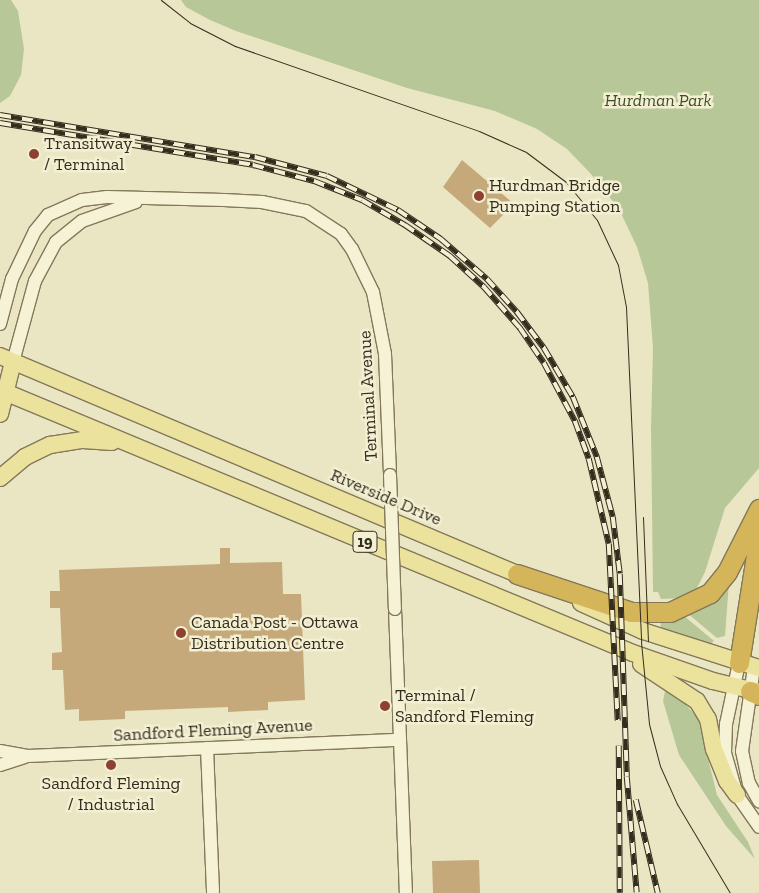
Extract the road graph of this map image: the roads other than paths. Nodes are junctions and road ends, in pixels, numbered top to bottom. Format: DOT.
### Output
graph roads {
  1 [pos="142,200"];
  2 [pos="0,324"];
  3 [pos="6,359"];
  4 [pos="3,391"];
  5 [pos="0,414"];
  6 [pos="136,447"];
  7 [pos="0,478"];
  8 [pos="759,509"];
  9 [pos="759,537"];
  10 [pos="517,574"];
  11 [pos="593,636"];
  12 [pos="751,666"];
  13 [pos="751,691"];
  14 [pos="400,740"];
  15 [pos="207,748"];
  16 [pos="0,751"];
  17 [pos="28,756"];
  18 [pos="0,765"];
  19 [pos="736,796"];
  20 [pos="759,801"];
  21 [pos="759,827"];
  22 [pos="213,892"];
  23 [pos="406,893"];
  1 -- 2 [label="street, Terminal Avenue"];
  1 -- 3 [label="street, Terminal Avenue"];
  1 -- 14 [label="street, Terminal Avenue, bridge"];
  3 -- 4 [label="main road"];
  3 -- 10 [label="main road, Riverside Drive / 19"];
  4 -- 5 [label="main road"];
  4 -- 6 [label="main road, 19"];
  6 -- 7 [label="main road"];
  6 -- 11 [label="main road, 19"];
  8 -- 10 [label="highway"];
  9 -- 12 [label="highway"];
  10 -- 12 [label="main road, Riverside Drive / 19"];
  11 -- 13 [label="main road, 19"];
  11 -- 19 [label="main road"];
  12 -- 13 [label="street"];
  13 -- 19 [label="street"];
  13 -- 20 [label="street"];
  14 -- 15 [label="street, Sandford Fleming Avenue"];
  14 -- 23 [label="street, Terminal Avenue"];
  15 -- 17 [label="street, Sandford Fleming Avenue"];
  15 -- 22 [label="street"];
  16 -- 17 [label="street, Sandford Fleming Avenue"];
  17 -- 18 [label="street, Sandford Fleming Avenue"];
  19 -- 21 [label="street"];
}
